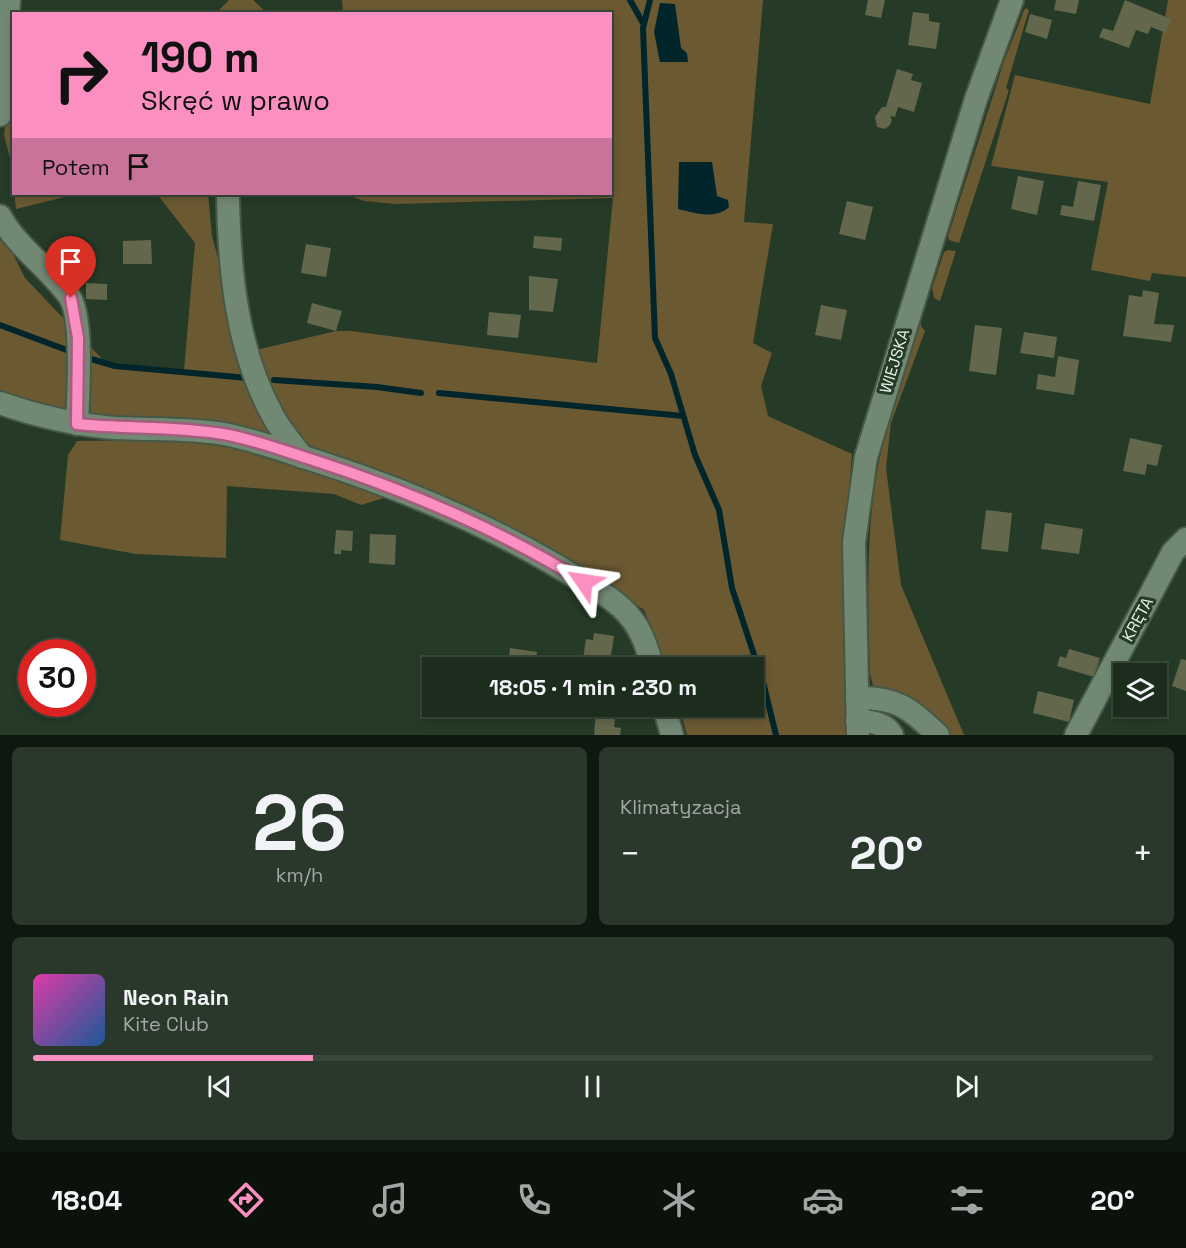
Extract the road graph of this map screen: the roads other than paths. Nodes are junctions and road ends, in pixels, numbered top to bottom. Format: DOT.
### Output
graph roads {
  1 [pos="9,0"];
  2 [pos="1012,0"];
  3 [pos="0,115"];
  4 [pos="228,195"];
  5 [pos="0,216"];
  6 [pos="0,403"];
  7 [pos="77,424"];
  8 [pos="302,457"];
  9 [pos="1186,539"];
  10 [pos="650,657"];
  11 [pos="857,698"];
  12 [pos="667,717"];
  13 [pos="857,728"];
  14 [pos="672,735"];
  15 [pos="892,735"];
  16 [pos="938,735"];
  17 [pos="1076,735"];
  1 -- 3 [label="street"];
  2 -- 11 [label="street, WIEJSKA"];
  4 -- 8 [label="street"];
  5 -- 7 [label="street"];
  6 -- 7 [label="street"];
  7 -- 8 [label="street"];
  8 -- 10 [label="street"];
  9 -- 17 [label="street, KRĘTA"];
  11 -- 13 [label="street, WIEJSKA"];
  11 -- 16 [label="street"];
  12 -- 14 [label="street"];
  13 -- 15 [label="street"];
}
